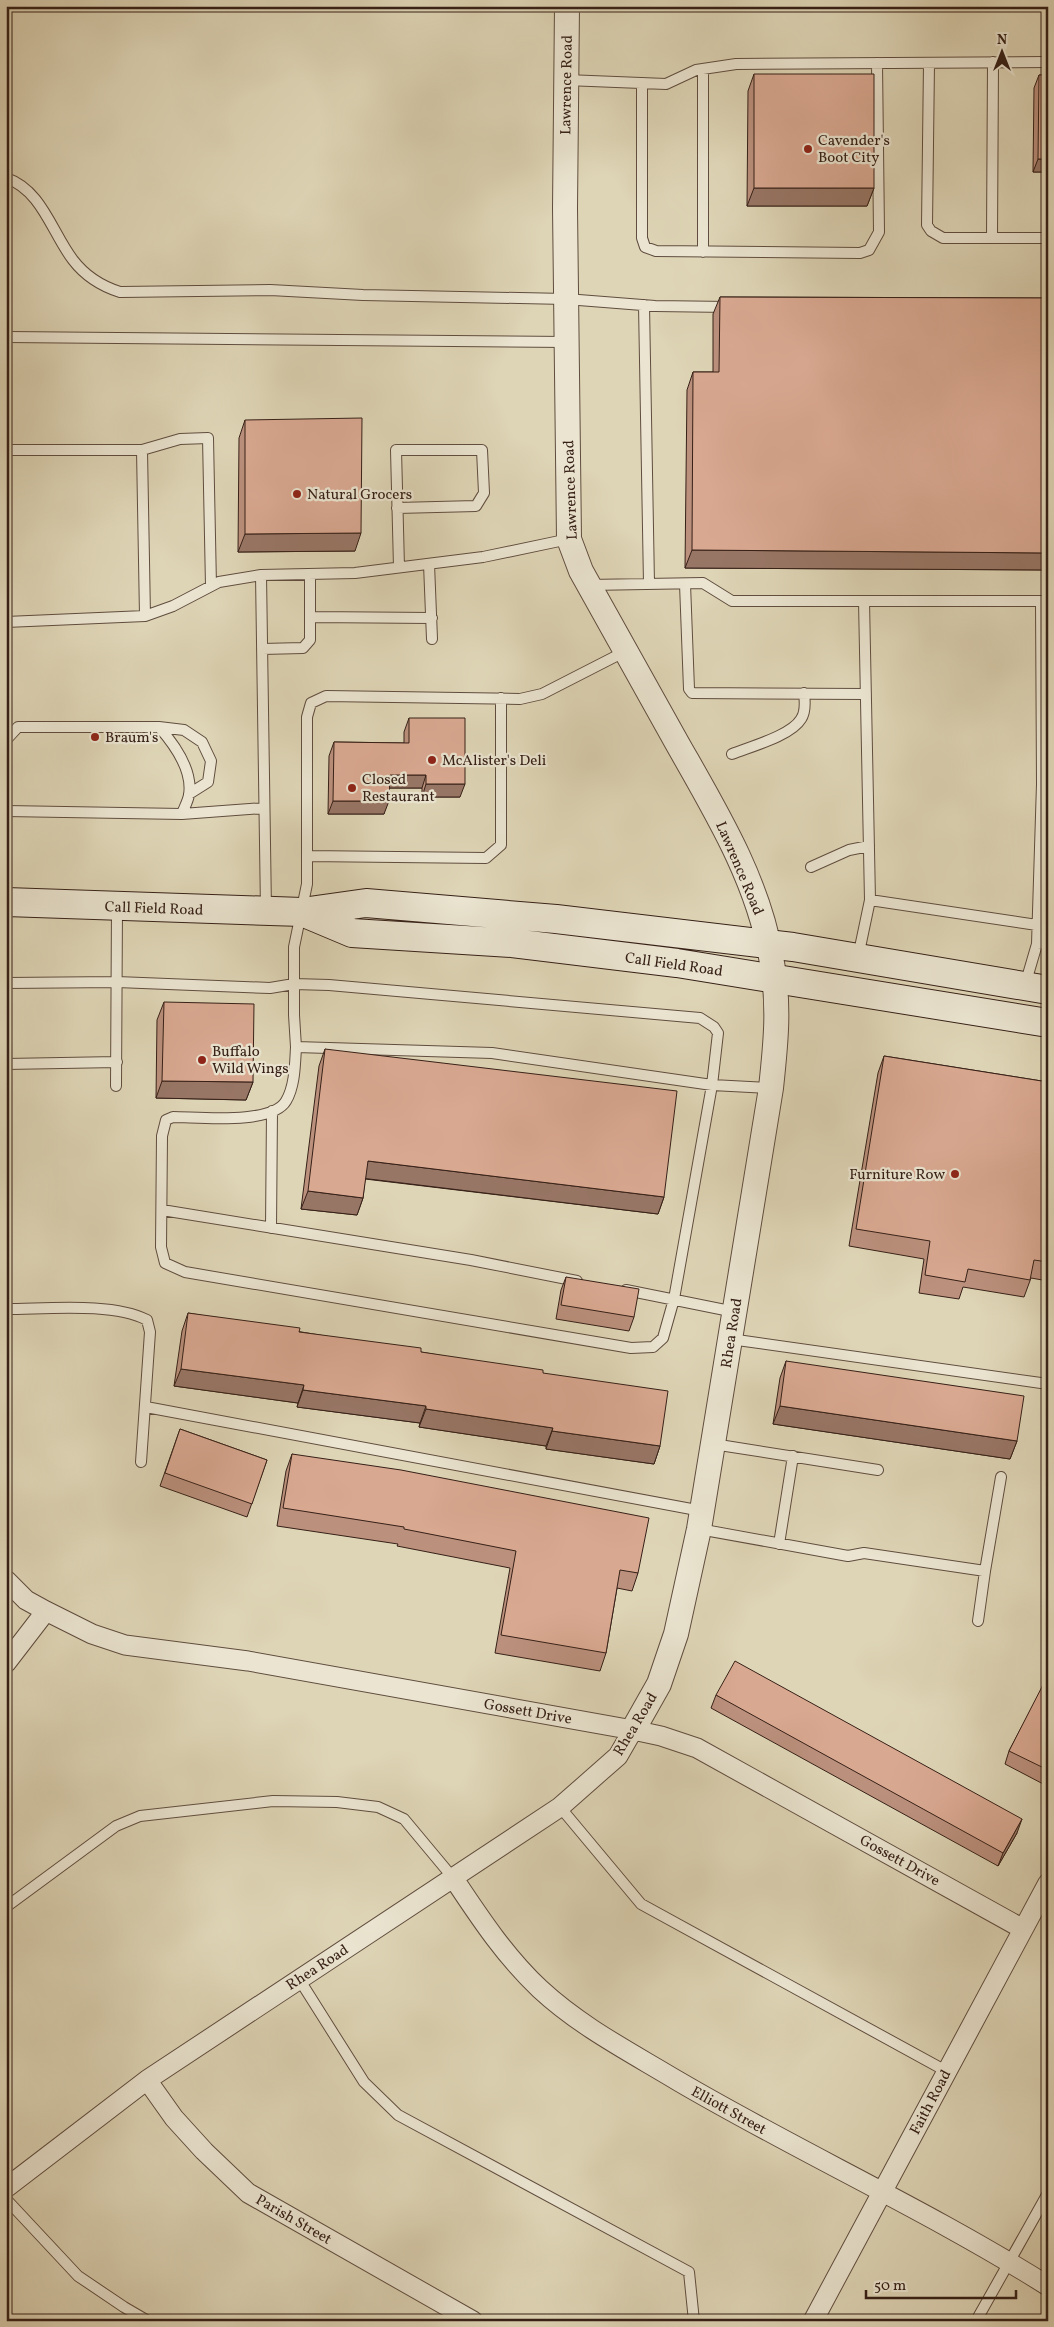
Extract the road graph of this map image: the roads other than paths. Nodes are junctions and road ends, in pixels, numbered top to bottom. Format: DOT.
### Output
graph roads {
  1 [pos="567,6"];
  2 [pos="993,62"];
  3 [pos="1048,62"];
  4 [pos="877,63"];
  5 [pos="928,63"];
  6 [pos="704,69"];
  7 [pos="566,80"];
  8 [pos="642,83"];
  9 [pos="6,178"];
  10 [pos="992,238"];
  11 [pos="1048,238"];
  12 [pos="703,252"];
  13 [pos="566,300"];
  14 [pos="644,305"];
  15 [pos="743,307"];
  16 [pos="6,337"];
  17 [pos="567,342"];
  18 [pos="6,450"];
  19 [pos="142,450"];
  20 [pos="398,508"];
  21 [pos="569,539"];
  22 [pos="429,564"];
  23 [pos="399,567"];
  24 [pos="261,574"];
  25 [pos="310,574"];
  26 [pos="588,584"];
  27 [pos="648,584"];
  28 [pos="686,584"];
  29 [pos="211,586"];
  30 [pos="1044,601"];
  31 [pos="864,602"];
  32 [pos="145,616"];
  33 [pos="311,618"];
  34 [pos="432,618"];
  35 [pos="6,622"];
  36 [pos="432,639"];
  37 [pos="262,649"];
  38 [pos="626,651"];
  39 [pos="804,693"];
  40 [pos="866,694"];
  41 [pos="501,698"];
  42 [pos="159,726"];
  43 [pos="6,740"];
  44 [pos="732,754"];
  45 [pos="189,794"];
  46 [pos="264,808"];
  47 [pos="6,811"];
  48 [pos="182,814"];
  49 [pos="869,846"];
  50 [pos="307,856"];
  51 [pos="811,867"];
  52 [pos="870,900"];
  53 [pos="6,902"];
  54 [pos="117,906"];
  55 [pos="266,912"];
  56 [pos="302,912"];
  57 [pos="1037,926"];
  58 [pos="1048,943"];
  59 [pos="1037,944"];
  60 [pos="858,958"];
  61 [pos="771,960"];
  62 [pos="117,982"];
  63 [pos="6,983"];
  64 [pos="294,984"];
  65 [pos="1036,988"];
  66 [pos="1014,1018"];
  67 [pos="1048,1023"];
  68 [pos="296,1047"];
  69 [pos="117,1062"];
  70 [pos="6,1064"];
  71 [pos="712,1085"];
  72 [pos="116,1086"];
  73 [pos="771,1088"];
  74 [pos="272,1111"];
  75 [pos="162,1210"];
  76 [pos="271,1228"];
  77 [pos="590,1283"];
  78 [pos="618,1288"];
  79 [pos="674,1299"];
  80 [pos="6,1309"];
  81 [pos="735,1312"];
  82 [pos="730,1339"];
  83 [pos="1048,1384"];
  84 [pos="146,1407"];
  85 [pos="713,1444"];
  86 [pos="793,1456"];
  87 [pos="140,1462"];
  88 [pos="878,1470"];
  89 [pos="1001,1477"];
  90 [pos="701,1520"];
  91 [pos="779,1544"];
  92 [pos="985,1571"];
  93 [pos="6,1580"];
  94 [pos="46,1611"];
  95 [pos="978,1621"];
  96 [pos="6,1663"];
  97 [pos="633,1730"];
  98 [pos="560,1806"];
  99 [pos="454,1879"];
  100 [pos="1048,1883"];
  101 [pos="6,1907"];
  102 [pos="1023,1929"];
  103 [pos="299,1979"];
  104 [pos="946,2071"];
  105 [pos="147,2080"];
  106 [pos="6,2188"];
  107 [pos="882,2192"];
  108 [pos="1048,2193"];
  109 [pos="6,2199"];
  110 [pos="1009,2262"];
  111 [pos="1048,2286"];
  112 [pos="148,2321"];
  113 [pos="473,2321"];
  114 [pos="694,2321"];
  115 [pos="814,2321"];
  116 [pos="976,2321"];
  1 -- 7 [label="street, Lawrence Road"];
  2 -- 3 [label="lane"];
  2 -- 5 [label="lane"];
  2 -- 10 [label="lane"];
  4 -- 5 [label="lane"];
  4 -- 6 [label="lane"];
  4 -- 12 [label="lane"];
  5 -- 10 [label="lane"];
  6 -- 8 [label="lane"];
  6 -- 12 [label="lane"];
  7 -- 8 [label="lane"];
  7 -- 13 [label="street, Lawrence Road"];
  8 -- 12 [label="lane"];
  9 -- 13 [label="lane"];
  10 -- 11 [label="lane"];
  13 -- 14 [label="lane"];
  13 -- 17 [label="street, Lawrence Road"];
  14 -- 15 [label="lane"];
  14 -- 27 [label="lane"];
  16 -- 17 [label="lane"];
  17 -- 21 [label="street, Lawrence Road"];
  18 -- 19 [label="lane"];
  19 -- 29 [label="lane"];
  19 -- 32 [label="lane"];
  20 -- 20 [label="lane"];
  20 -- 23 [label="lane"];
  21 -- 22 [label="lane"];
  21 -- 26 [label="street, Lawrence Road"];
  22 -- 23 [label="lane"];
  22 -- 34 [label="lane"];
  23 -- 25 [label="lane"];
  24 -- 25 [label="lane"];
  24 -- 29 [label="lane"];
  24 -- 37 [label="lane"];
  25 -- 33 [label="lane"];
  26 -- 27 [label="lane"];
  26 -- 38 [label="street, Lawrence Road"];
  27 -- 28 [label="lane"];
  28 -- 31 [label="lane"];
  28 -- 39 [label="lane"];
  29 -- 32 [label="lane"];
  30 -- 31 [label="lane"];
  30 -- 57 [label="lane"];
  31 -- 40 [label="lane"];
  32 -- 35 [label="lane"];
  33 -- 34 [label="lane"];
  33 -- 37 [label="lane"];
  34 -- 36 [label="lane"];
  37 -- 46 [label="lane"];
  38 -- 41 [label="lane"];
  38 -- 61 [label="street, Lawrence Road"];
  39 -- 40 [label="lane"];
  39 -- 44 [label="lane"];
  40 -- 49 [label="lane"];
  41 -- 50 [label="lane"];
  41 -- 50 [label="lane"];
  42 -- 43 [label="lane"];
  42 -- 45 [label="lane"];
  42 -- 45 [label="lane"];
  45 -- 48 [label="lane"];
  46 -- 48 [label="lane"];
  46 -- 55 [label="lane"];
  47 -- 48 [label="lane"];
  49 -- 51 [label="lane"];
  49 -- 52 [label="lane"];
  50 -- 56 [label="lane"];
  52 -- 57 [label="lane"];
  52 -- 60 [label="lane"];
  53 -- 54 [label="main road, Call Field Road"];
  54 -- 55 [label="main road, Call Field Road"];
  54 -- 62 [label="lane"];
  55 -- 56 [label="main road, Call Field Road"];
  56 -- 61 [label="main road, Call Field Road"];
  56 -- 61 [label="main road, Call Field Road"];
  56 -- 64 [label="lane"];
  57 -- 59 [label="lane"];
  58 -- 59 [label="lane"];
  59 -- 65 [label="lane"];
  60 -- 61 [label="main road, Call Field Road"];
  60 -- 65 [label="main road, Call Field Road"];
  61 -- 66 [label="main road, Call Field Road"];
  61 -- 73 [label="street, Rhea Road"];
  62 -- 63 [label="lane"];
  62 -- 64 [label="lane"];
  62 -- 69 [label="lane"];
  64 -- 68 [label="lane"];
  64 -- 71 [label="lane"];
  65 -- 66 [label="main road"];
  66 -- 67 [label="main road, Call Field Road"];
  68 -- 71 [label="lane"];
  68 -- 74 [label="lane"];
  69 -- 70 [label="lane"];
  69 -- 72 [label="lane"];
  71 -- 73 [label="lane"];
  71 -- 79 [label="lane"];
  73 -- 81 [label="street, Rhea Road"];
  74 -- 75 [label="lane"];
  74 -- 76 [label="lane"];
  75 -- 76 [label="lane"];
  75 -- 79 [label="lane"];
  76 -- 77 [label="lane"];
  78 -- 79 [label="lane"];
  79 -- 81 [label="lane"];
  80 -- 84 [label="lane"];
  81 -- 82 [label="street, Rhea Road"];
  82 -- 83 [label="lane"];
  82 -- 85 [label="street, Rhea Road"];
  84 -- 87 [label="lane"];
  84 -- 90 [label="lane"];
  85 -- 86 [label="lane"];
  85 -- 90 [label="street, Rhea Road"];
  86 -- 88 [label="lane"];
  86 -- 91 [label="lane"];
  89 -- 92 [label="lane"];
  90 -- 91 [label="lane"];
  90 -- 97 [label="street, Rhea Road"];
  91 -- 92 [label="lane"];
  92 -- 95 [label="lane"];
  93 -- 94 [label="street, Gossett Drive"];
  94 -- 96 [label="street"];
  94 -- 97 [label="street, Gossett Drive"];
  97 -- 98 [label="street, Rhea Road"];
  97 -- 102 [label="street, Gossett Drive"];
  98 -- 99 [label="street, Rhea Road"];
  98 -- 104 [label="lane"];
  99 -- 101 [label="lane"];
  99 -- 103 [label="street, Rhea Road"];
  99 -- 107 [label="street, Elliott Street"];
  100 -- 102 [label="street, Faith Road"];
  102 -- 104 [label="street, Faith Road"];
  103 -- 105 [label="street, Rhea Road"];
  103 -- 114 [label="lane"];
  104 -- 107 [label="street, Faith Road"];
  105 -- 106 [label="street, Rhea Road"];
  105 -- 113 [label="street, Parish Street"];
  107 -- 110 [label="street, Elliott Street"];
  107 -- 115 [label="street, Faith Road"];
  108 -- 110 [label="lane"];
  109 -- 112 [label="lane"];
  110 -- 111 [label="street, Elliott Street"];
  110 -- 116 [label="lane"];
}
